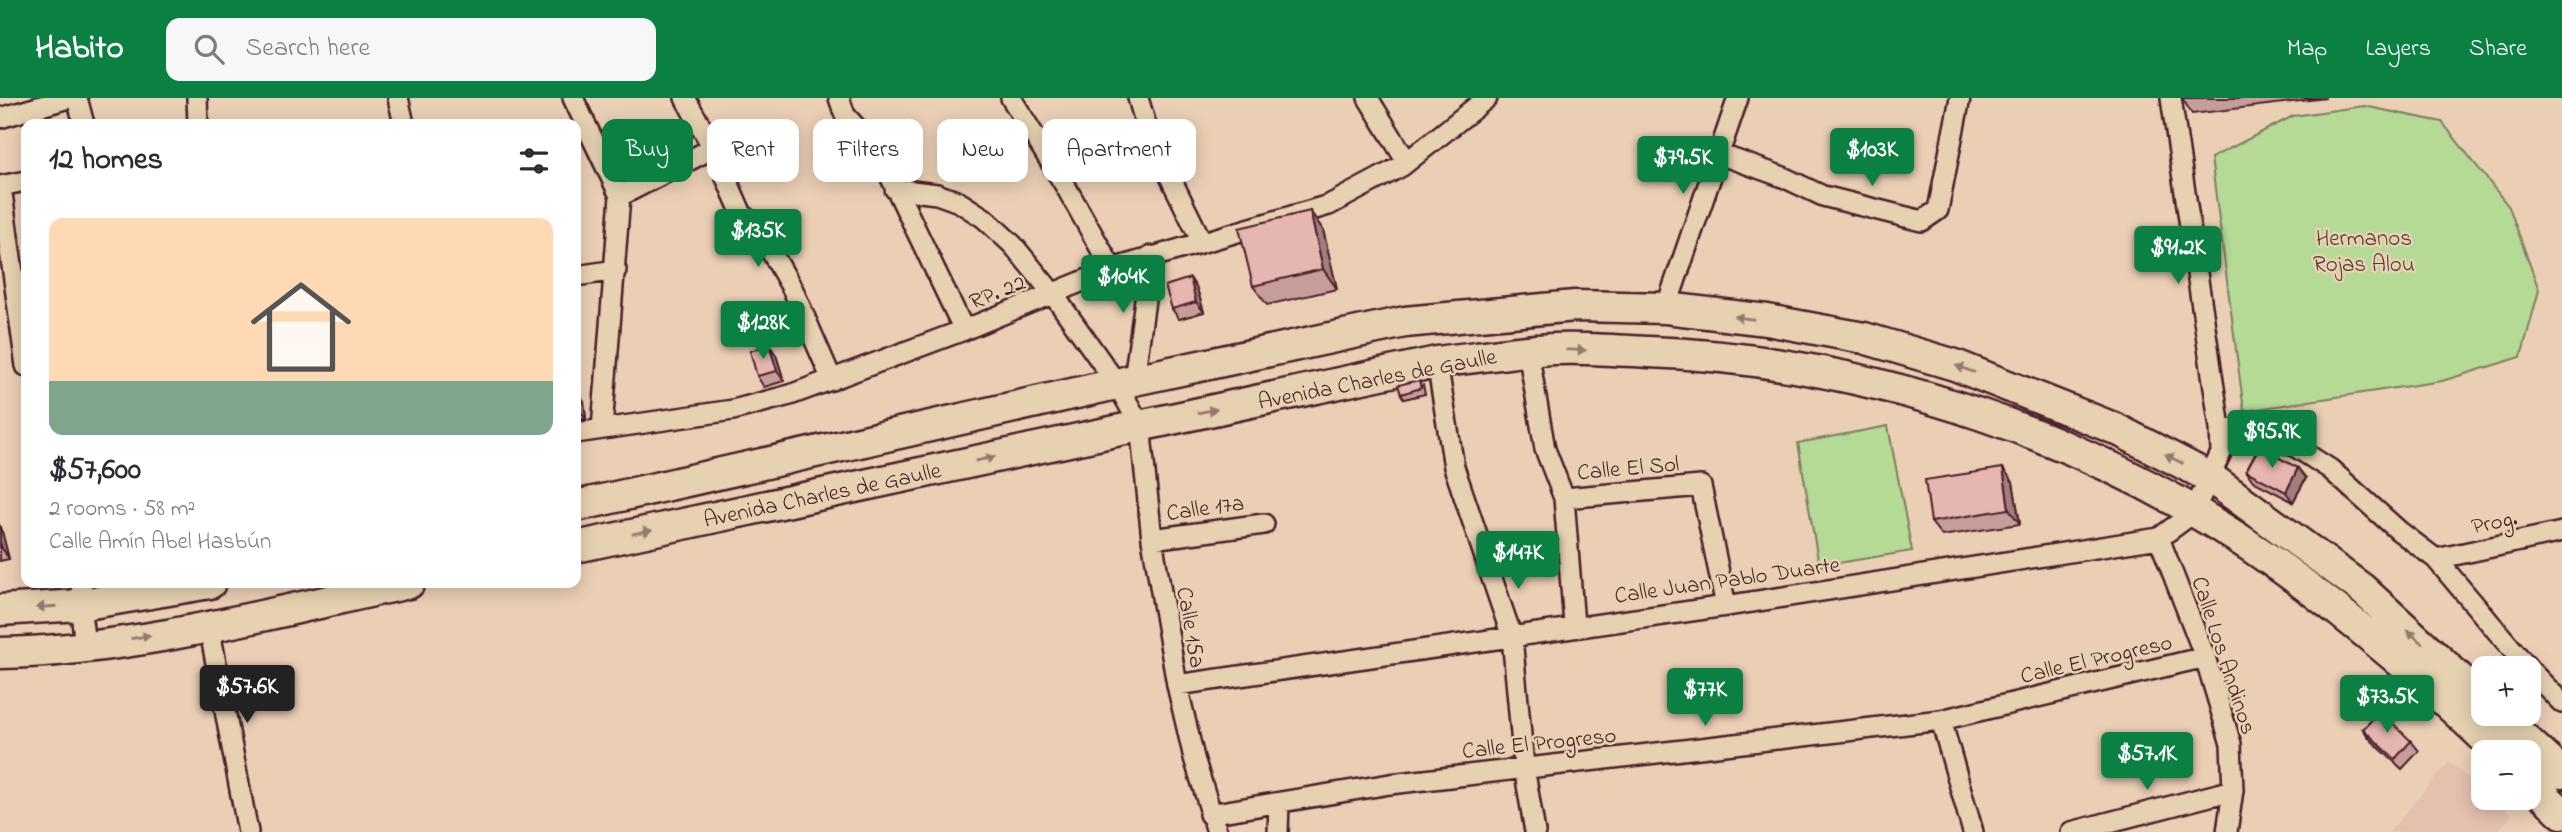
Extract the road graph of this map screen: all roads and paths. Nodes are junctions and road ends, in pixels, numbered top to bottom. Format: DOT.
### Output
graph roads {
  1 [pos="69,98"];
  2 [pos="77,98"];
  3 [pos="197,98"];
  4 [pos="398,98"];
  5 [pos="573,98"];
  6 [pos="685,98"];
  7 [pos="839,98"];
  8 [pos="1011,98"];
  9 [pos="1138,98"];
  10 [pos="1368,98"];
  11 [pos="1487,98"];
  12 [pos="1738,98"];
  13 [pos="1960,98"];
  14 [pos="2171,98"];
  15 [pos="0,118"];
  16 [pos="83,119"];
  17 [pos="198,119"];
  18 [pos="403,119"];
  19 [pos="707,137"];
  20 [pos="707,151"];
  21 [pos="1719,154"];
  22 [pos="1407,162"];
  23 [pos="21,182"];
  24 [pos="728,182"];
  25 [pos="1,186"];
  26 [pos="895,189"];
  27 [pos="620,196"];
  28 [pos="1201,240"];
  29 [pos="1151,256"];
  30 [pos="616,270"];
  31 [pos="1112,270"];
  32 [pos="7,274"];
  33 [pos="581,275"];
  34 [pos="1053,294"];
  35 [pos="1666,308"];
  36 [pos="964,330"];
  37 [pos="21,342"];
  38 [pos="1528,351"];
  39 [pos="1437,362"];
  40 [pos="832,380"];
  41 [pos="1126,382"];
  42 [pos="1140,425"];
  43 [pos="2220,428"];
  44 [pos="602,429"];
  45 [pos="581,432"];
  46 [pos="2211,478"];
  47 [pos="1564,498"];
  48 [pos="581,505"];
  49 [pos="2193,513"];
  50 [pos="1264,524"];
  51 [pos="2562,531"];
  52 [pos="2159,538"];
  53 [pos="1152,539"];
  54 [pos="581,546"];
  55 [pos="2436,559"];
  56 [pos="151,588"];
  57 [pos="387,588"];
  58 [pos="81,594"];
  59 [pos="1726,606"];
  60 [pos="0,610"];
  61 [pos="1574,625"];
  62 [pos="209,626"];
  63 [pos="1512,637"];
  64 [pos="85,645"];
  65 [pos="0,653"];
  66 [pos="2517,656"];
  67 [pos="2205,657"];
  68 [pos="2541,680"];
  69 [pos="1177,685"];
  70 [pos="2471,689"];
  71 [pos="2559,695"];
  72 [pos="1941,720"];
  73 [pos="2511,726"];
  74 [pos="2485,740"];
  75 [pos="1524,767"];
  76 [pos="2562,772"];
  77 [pos="2233,790"];
  78 [pos="2541,793"];
  79 [pos="1279,803"];
  80 [pos="2562,813"];
  81 [pos="1213,823"];
  82 [pos="248,832"];
  83 [pos="1278,832"];
  84 [pos="1535,832"];
  85 [pos="1973,832"];
  86 [pos="2071,832"];
  87 [pos="2227,832"];
  1 -- 15 [label="street"];
  2 -- 16 [label="street"];
  3 -- 17 [label="street"];
  4 -- 18 [label="street"];
  5 -- 27 [label="street"];
  6 -- 19 [label="street"];
  7 -- 26 [label="street"];
  8 -- 31 [label="street"];
  9 -- 28 [label="street"];
  10 -- 22 [label="street"];
  11 -- 22 [label="street, RP. 22"];
  12 -- 21 [label="street"];
  13 -- 21 [label="street"];
  14 -- 43 [label="street"];
  20 -- 27 [label="street"];
  21 -- 35 [label="street"];
  22 -- 28 [label="street, RP. 22"];
  23 -- 25 [label="street"];
  24 -- 40 [label="street"];
  25 -- 32 [label="street"];
  26 -- 34 [label="street"];
  26 -- 36 [label="street"];
  27 -- 30 [label="street"];
  28 -- 29 [label="street, RP. 22"];
  29 -- 31 [label="street, RP. 22"];
  29 -- 41 [label="street"];
  30 -- 33 [label="street"];
  30 -- 44 [label="street"];
  31 -- 34 [label="street, RP. 22"];
  32 -- 37 [label="street"];
  34 -- 36 [label="street, RP. 22"];
  34 -- 41 [label="street"];
  35 -- 41 [label="main road, Avenida Charles de Gaulle"];
  46 -- 35 [label="main road, Avenida Charles de Gaulle, one-way"];
  36 -- 40 [label="street, RP. 22"];
  38 -- 39 [label="main road, Avenida Charles de Gaulle"];
  38 -- 47 [label="street"];
  38 -- 49 [label="main road, Avenida Charles de Gaulle, one-way"];
  42 -- 39 [label="main road, Avenida Charles de Gaulle, one-way"];
  39 -- 63 [label="street"];
  40 -- 44 [label="street, RP. 22"];
  41 -- 42 [label="street"];
  41 -- 48 [label="main road, Avenida Charles de Gaulle"];
  42 -- 53 [label="street, Calle 15a"];
  54 -- 42 [label="main road, Avenida Charles de Gaulle, one-way"];
  43 -- 46 [label="street"];
  43 -- 55 [label="street"];
  44 -- 45 [label="street, RP. 22"];
  46 -- 49 [label="street"];
  70 -- 46 [label="main road, Avenida Charles de Gaulle, one-way"];
  47 -- 59 [label="street, Calle El Sol"];
  47 -- 61 [label="street"];
  49 -- 52 [label="street"];
  49 -- 74 [label="main road, Avenida Charles de Gaulle"];
  50 -- 53 [label="street, Calle 17a"];
  51 -- 55 [label="street, Prog."];
  52 -- 59 [label="street, Calle Juan Pablo Duarte"];
  52 -- 67 [label="street, Calle Los Andinos"];
  53 -- 69 [label="street, Calle 15a"];
  55 -- 66 [label="street"];
  56 -- 58 [label="main road"];
  57 -- 62 [label="main road"];
  58 -- 60 [label="main road, one-way"];
  58 -- 64 [label="street"];
  59 -- 61 [label="street, Calle Juan Pablo Duarte"];
  61 -- 63 [label="street, Calle Juan Pablo Duarte"];
  64 -- 62 [label="main road, one-way"];
  62 -- 82 [label="street"];
  63 -- 69 [label="street, Calle Juan Pablo Duarte"];
  63 -- 75 [label="street"];
  64 -- 65 [label="main road"];
  67 -- 72 [label="street, Calle El Progreso"];
  67 -- 77 [label="street, Calle Los Andinos"];
  68 -- 71 [label="street"];
  69 -- 81 [label="street, Calle 15a"];
  72 -- 75 [label="street, Calle El Progreso"];
  72 -- 85 [label="street"];
  73 -- 76 [label="main road"];
  75 -- 79 [label="street, Calle El Progreso"];
  75 -- 84 [label="street"];
  77 -- 86 [label="street"];
  77 -- 87 [label="street, Calle Los Andinos"];
  78 -- 80 [label="main road"];
  79 -- 81 [label="street, Calle El Progreso"];
  79 -- 83 [label="street"];
}
